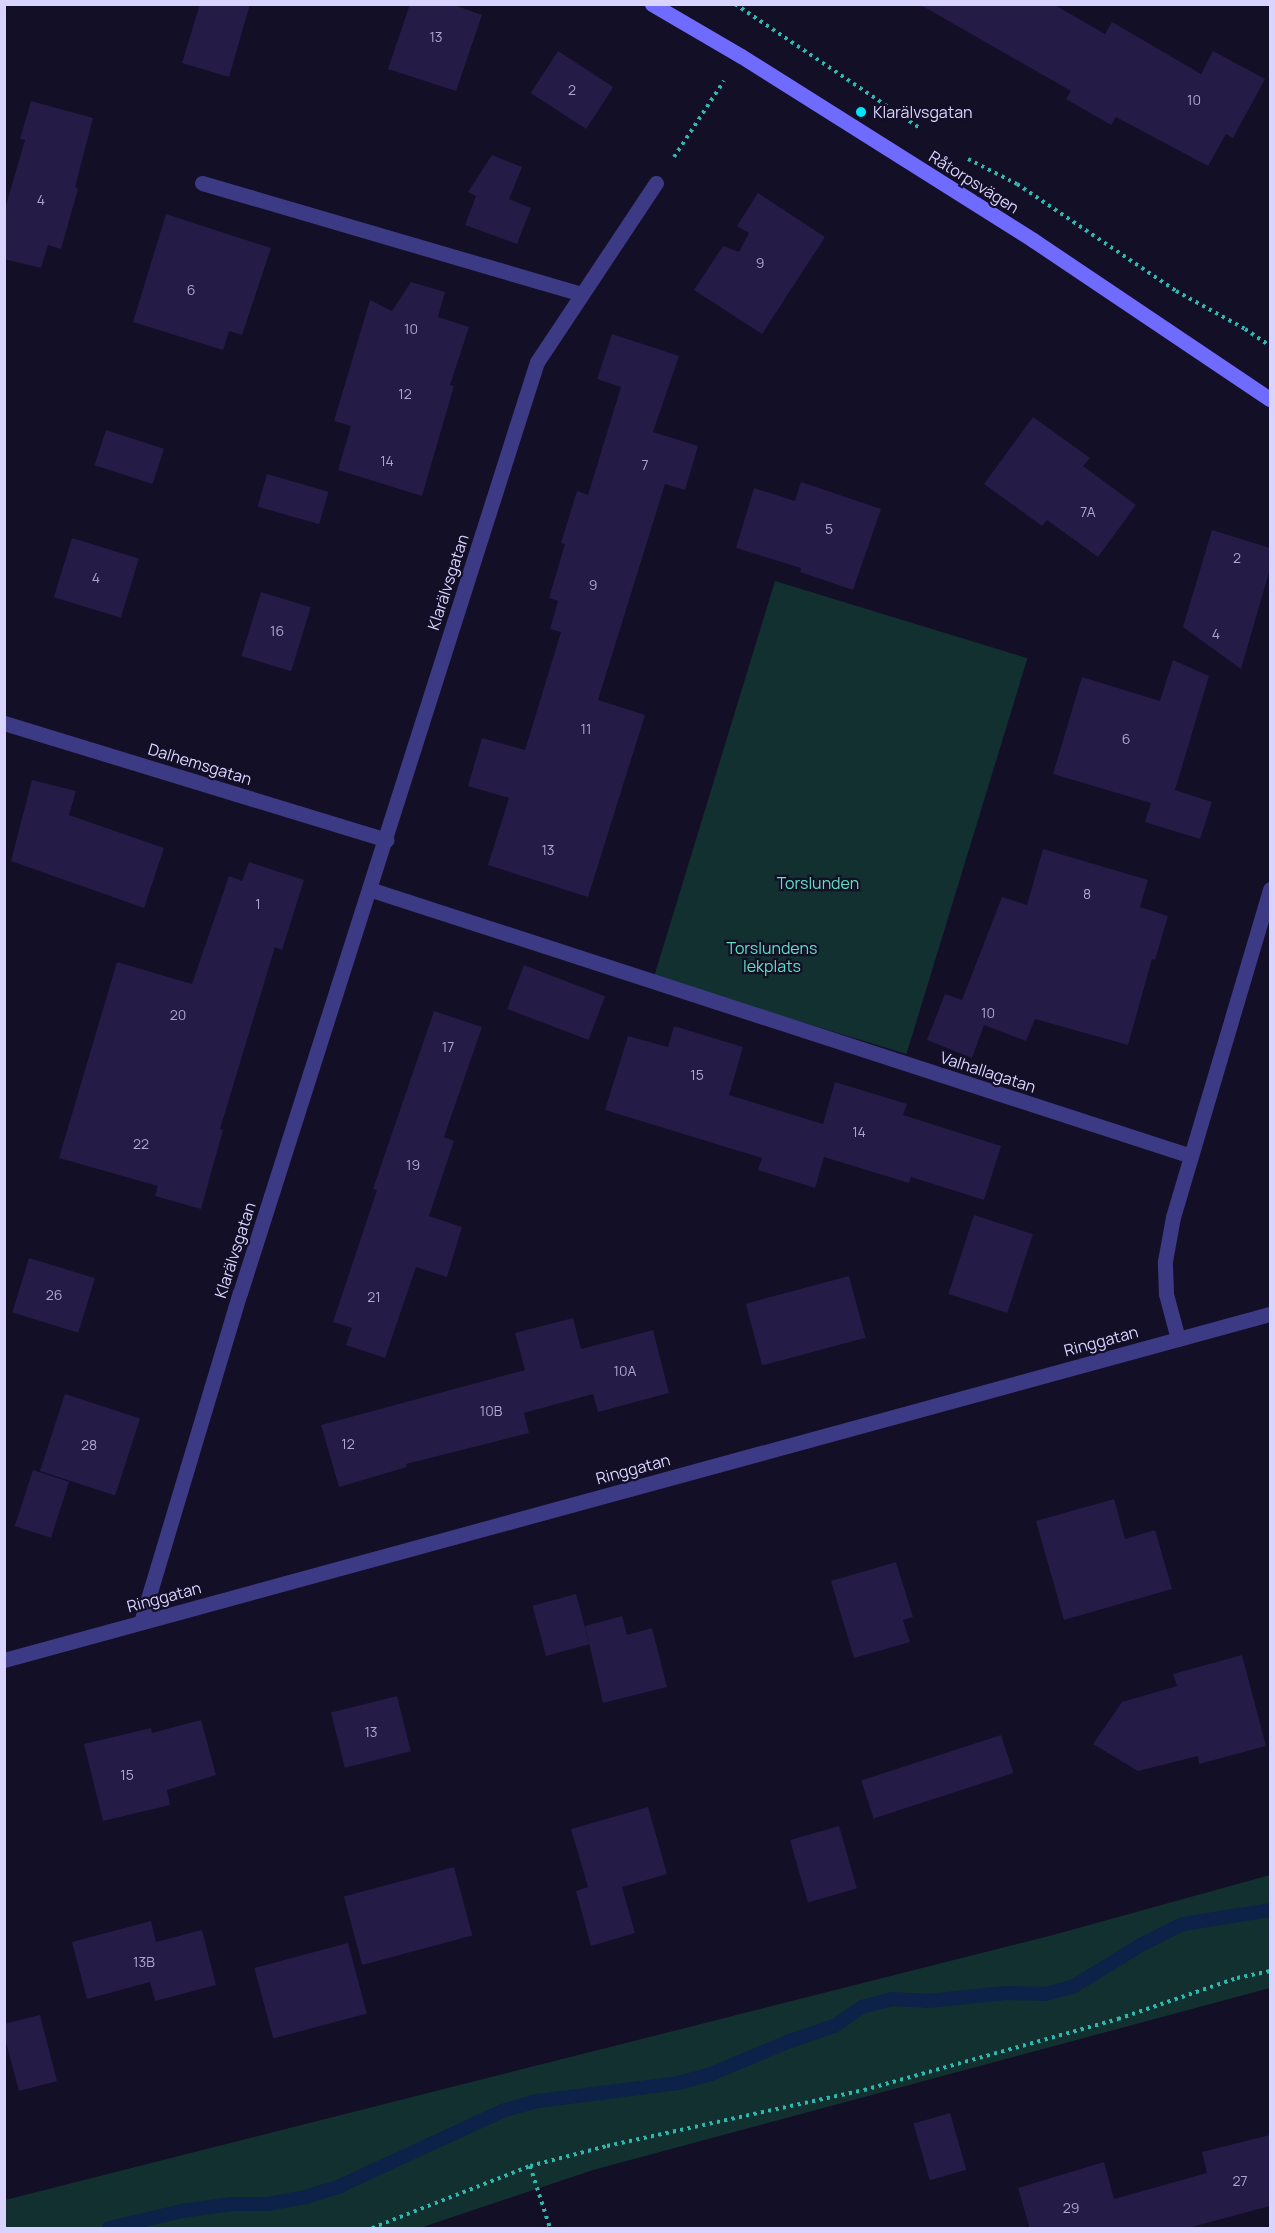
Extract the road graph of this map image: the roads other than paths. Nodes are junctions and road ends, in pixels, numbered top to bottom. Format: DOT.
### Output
graph roads {
  1 [pos="652,4"];
  2 [pos="202,183"];
  3 [pos="657,183"];
  4 [pos="581,294"];
  5 [pos="1270,399"];
  6 [pos="4,723"];
  7 [pos="386,840"];
  8 [pos="1270,889"];
  9 [pos="369,890"];
  10 [pos="1191,1156"];
  11 [pos="1270,1314"];
  12 [pos="1178,1339"];
  13 [pos="141,1622"];
  14 [pos="4,1660"];
  1 -- 5 [label="street, Råtorpsvägen"];
  2 -- 4 [label="street"];
  3 -- 4 [label="street, Klarälvsgatan"];
  4 -- 7 [label="street, Klarälvsgatan"];
  6 -- 7 [label="street, Dalhemsgatan"];
  7 -- 9 [label="street, Klarälvsgatan"];
  8 -- 10 [label="street"];
  9 -- 10 [label="street, Valhallagatan"];
  9 -- 13 [label="street, Klarälvsgatan"];
  10 -- 12 [label="street"];
  11 -- 12 [label="street, Ringgatan"];
  12 -- 13 [label="street, Ringgatan"];
  13 -- 14 [label="street, Ringgatan"];
}
